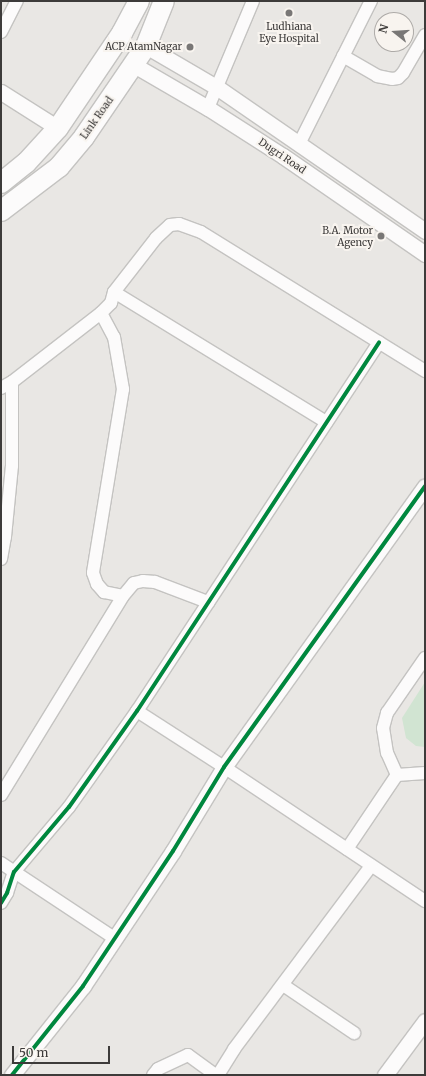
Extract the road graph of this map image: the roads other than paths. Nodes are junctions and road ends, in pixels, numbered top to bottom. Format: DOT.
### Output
graph roads {
  1 [pos="16,1"];
  2 [pos="139,1"];
  3 [pos="164,1"];
  4 [pos="254,1"];
  5 [pos="371,1"];
  6 [pos="1,32"];
  7 [pos="425,35"];
  8 [pos="146,46"];
  9 [pos="343,56"];
  10 [pos="134,65"];
  11 [pos="218,88"];
  12 [pos="1,92"];
  13 [pos="208,108"];
  14 [pos="58,128"];
  15 [pos="299,144"];
  16 [pos="1,183"];
  17 [pos="1,211"];
  18 [pos="425,231"];
  19 [pos="425,254"];
  20 [pos="114,292"];
  21 [pos="101,313"];
  22 [pos="379,342"];
  23 [pos="425,371"];
  24 [pos="6,385"];
  25 [pos="326,422"];
  26 [pos="425,486"];
  27 [pos="1,558"];
  28 [pos="123,596"];
  29 [pos="208,602"];
  30 [pos="425,658"];
  31 [pos="137,711"];
  32 [pos="224,767"];
  33 [pos="425,773"];
  34 [pos="397,775"];
  35 [pos="1,795"];
  36 [pos="347,849"];
  37 [pos="1,863"];
  38 [pos="371,866"];
  39 [pos="14,872"];
  40 [pos="425,901"];
  41 [pos="1,902"];
  42 [pos="116,939"];
  43 [pos="283,985"];
  44 [pos="425,1021"];
  45 [pos="354,1033"];
  46 [pos="12,1075"];
  47 [pos="153,1075"];
  48 [pos="217,1075"];
  49 [pos="385,1075"];
  1 -- 6 [label="street"];
  2 -- 14 [label="main road"];
  3 -- 8 [label="main road, Link Road"];
  4 -- 11 [label="street"];
  5 -- 9 [label="street"];
  7 -- 9 [label="street"];
  8 -- 10 [label="main road, Link Road"];
  8 -- 11 [label="street, Dugri Road"];
  9 -- 15 [label="street"];
  10 -- 13 [label="street, Dugri Road"];
  10 -- 17 [label="main road, Link Road"];
  11 -- 13 [label="street"];
  11 -- 15 [label="street, Dugri Road"];
  12 -- 14 [label="street"];
  13 -- 19 [label="street, Dugri Road"];
  14 -- 16 [label="main road"];
  15 -- 18 [label="street, Dugri Road"];
  20 -- 21 [label="street"];
  20 -- 22 [label="street"];
  20 -- 25 [label="street"];
  21 -- 24 [label="street"];
  21 -- 28 [label="street"];
  22 -- 23 [label="street"];
  22 -- 25 [label="street"];
  24 -- 27 [label="street"];
  25 -- 29 [label="street"];
  26 -- 32 [label="street"];
  28 -- 29 [label="street"];
  28 -- 35 [label="street"];
  29 -- 31 [label="street"];
  30 -- 34 [label="street"];
  31 -- 32 [label="street"];
  31 -- 39 [label="street"];
  32 -- 36 [label="street"];
  32 -- 42 [label="street"];
  33 -- 34 [label="street"];
  34 -- 36 [label="street"];
  36 -- 38 [label="street"];
  37 -- 39 [label="street"];
  38 -- 40 [label="street"];
  38 -- 43 [label="street"];
  39 -- 41 [label="street"];
  39 -- 42 [label="street"];
  42 -- 46 [label="street"];
  43 -- 45 [label="street"];
  43 -- 48 [label="street"];
  44 -- 49 [label="street"];
  47 -- 48 [label="street"];
}
